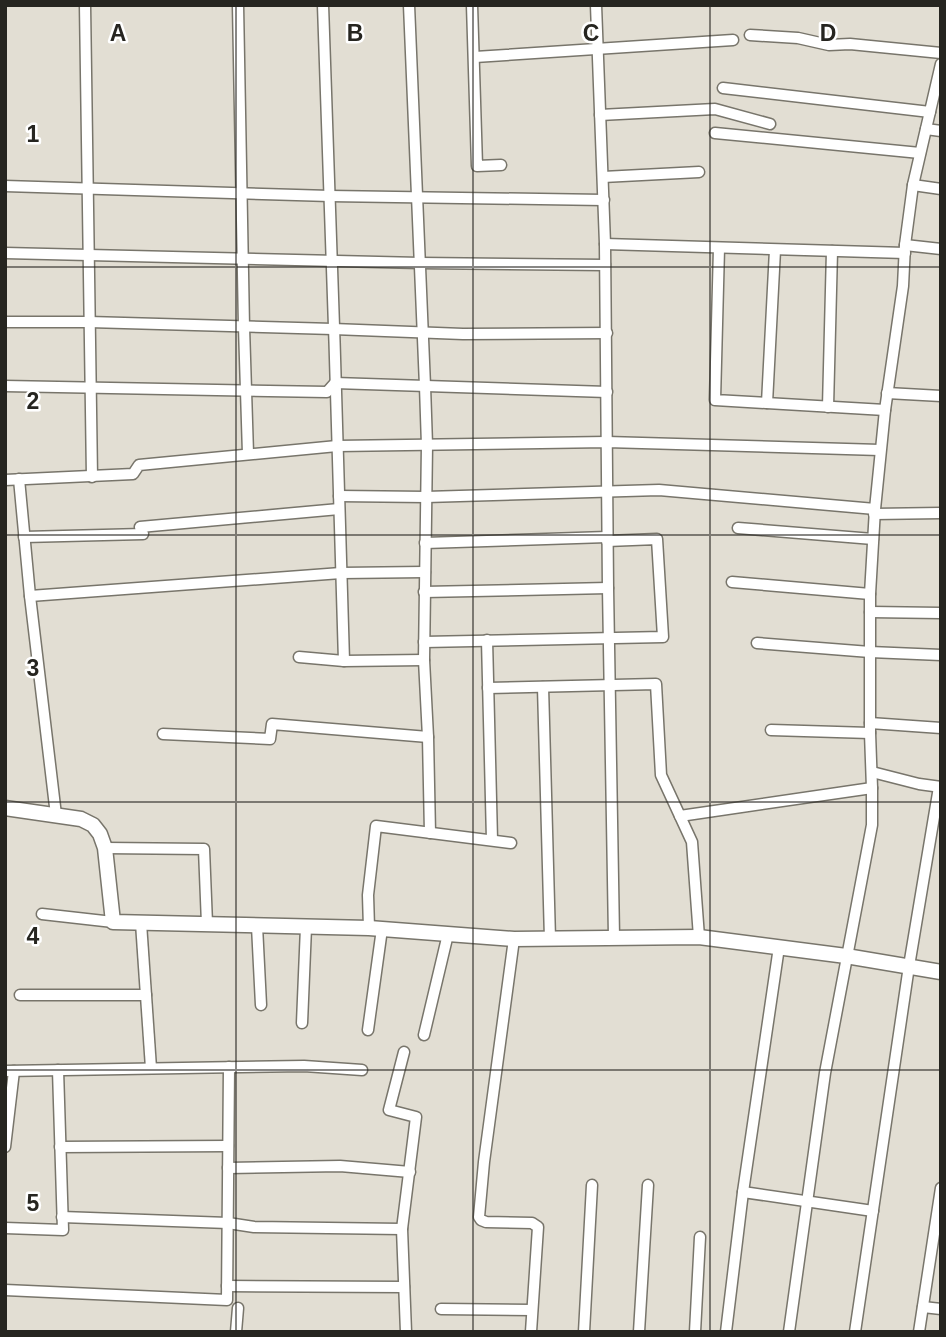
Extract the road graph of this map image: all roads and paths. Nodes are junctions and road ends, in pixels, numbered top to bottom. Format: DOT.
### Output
graph roads {
  1 [pos="85,5"];
  2 [pos="238,5"];
  3 [pos="323,5"];
  4 [pos="409,5"];
  5 [pos="472,5"];
  6 [pos="596,5"];
  7 [pos="750,35"];
  8 [pos="733,40"];
  9 [pos="598,49"];
  10 [pos="941,52"];
  11 [pos="475,57"];
  12 [pos="940,71"];
  13 [pos="723,88"];
  14 [pos="930,112"];
  15 [pos="600,115"];
  16 [pos="770,124"];
  17 [pos="926,129"];
  18 [pos="941,131"];
  19 [pos="715,133"];
  20 [pos="920,153"];
  21 [pos="501,165"];
  22 [pos="699,172"];
  23 [pos="603,177"];
  24 [pos="5,186"];
  25 [pos="913,186"];
  26 [pos="88,188"];
  27 [pos="941,189"];
  28 [pos="241,193"];
  29 [pos="331,196"];
  30 [pos="418,197"];
  31 [pos="604,200"];
  32 [pos="605,244"];
  33 [pos="719,248"];
  34 [pos="905,249"];
  35 [pos="941,249"];
  36 [pos="775,250"];
  37 [pos="832,251"];
  38 [pos="5,253"];
  39 [pos="88,255"];
  40 [pos="242,260"];
  41 [pos="332,261"];
  42 [pos="420,263"];
  43 [pos="605,265"];
  44 [pos="5,321"];
  45 [pos="89,322"];
  46 [pos="244,327"];
  47 [pos="333,329"];
  48 [pos="424,331"];
  49 [pos="607,333"];
  50 [pos="335,383"];
  51 [pos="5,386"];
  52 [pos="425,386"];
  53 [pos="90,387"];
  54 [pos="246,391"];
  55 [pos="607,392"];
  56 [pos="887,393"];
  57 [pos="941,396"];
  58 [pos="766,403"];
  59 [pos="828,407"];
  60 [pos="885,410"];
  61 [pos="607,442"];
  62 [pos="427,445"];
  63 [pos="337,446"];
  64 [pos="880,450"];
  65 [pos="248,454"];
  66 [pos="92,477"];
  67 [pos="19,479"];
  68 [pos="5,480"];
  69 [pos="607,492"];
  70 [pos="339,496"];
  71 [pos="426,497"];
  72 [pos="339,509"];
  73 [pos="875,511"];
  74 [pos="941,513"];
  75 [pos="738,528"];
  76 [pos="24,537"];
  77 [pos="607,539"];
  78 [pos="873,539"];
  79 [pos="425,543"];
  80 [pos="425,572"];
  81 [pos="341,573"];
  82 [pos="732,582"];
  83 [pos="608,587"];
  84 [pos="424,592"];
  85 [pos="870,594"];
  86 [pos="30,596"];
  87 [pos="870,612"];
  88 [pos="941,613"];
  89 [pos="608,638"];
  90 [pos="487,640"];
  91 [pos="424,642"];
  92 [pos="757,643"];
  93 [pos="870,652"];
  94 [pos="941,656"];
  95 [pos="299,657"];
  96 [pos="424,660"];
  97 [pos="344,661"];
  98 [pos="610,685"];
  99 [pos="543,687"];
  100 [pos="488,688"];
  101 [pos="870,728"];
  102 [pos="941,728"];
  103 [pos="771,730"];
  104 [pos="163,734"];
  105 [pos="428,737"];
  106 [pos="872,772"];
  107 [pos="940,787"];
  108 [pos="872,788"];
  109 [pos="5,808"];
  110 [pos="56,815"];
  111 [pos="680,816"];
  112 [pos="430,833"];
  113 [pos="492,841"];
  114 [pos="511,843"];
  115 [pos="104,848"];
  116 [pos="42,914"];
  117 [pos="113,922"];
  118 [pos="141,923"];
  119 [pos="207,924"];
  120 [pos="257,926"];
  121 [pos="306,927"];
  122 [pos="376,929"];
  123 [pos="448,934"];
  124 [pos="614,937"];
  125 [pos="699,937"];
  126 [pos="514,939"];
  127 [pos="550,939"];
  128 [pos="779,947"];
  129 [pos="846,956"];
  130 [pos="909,966"];
  131 [pos="941,972"];
  132 [pos="20,995"];
  133 [pos="146,995"];
  134 [pos="261,1005"];
  135 [pos="302,1024"];
  136 [pos="368,1030"];
  137 [pos="424,1035"];
  138 [pos="404,1052"];
  139 [pos="229,1067"];
  140 [pos="151,1068"];
  141 [pos="58,1070"];
  142 [pos="362,1070"];
  143 [pos="9,1071"];
  144 [pos="228,1146"];
  145 [pos="5,1147"];
  146 [pos="60,1147"];
  147 [pos="228,1168"];
  148 [pos="410,1172"];
  149 [pos="592,1185"];
  150 [pos="648,1185"];
  151 [pos="941,1188"];
  152 [pos="743,1192"];
  153 [pos="806,1201"];
  154 [pos="873,1211"];
  155 [pos="62,1217"];
  156 [pos="228,1223"];
  157 [pos="5,1228"];
  158 [pos="402,1229"];
  159 [pos="700,1237"];
  160 [pos="227,1286"];
  161 [pos="404,1287"];
  162 [pos="5,1290"];
  163 [pos="923,1307"];
  164 [pos="238,1308"];
  165 [pos="441,1309"];
  166 [pos="941,1309"];
  167 [pos="532,1310"];
  168 [pos="236,1332"];
  169 [pos="406,1332"];
  170 [pos="531,1332"];
  171 [pos="584,1332"];
  172 [pos="639,1332"];
  173 [pos="695,1332"];
  174 [pos="726,1332"];
  175 [pos="789,1332"];
  176 [pos="855,1332"];
  177 [pos="919,1332"];
  1 -- 26 [label="street"];
  2 -- 28 [label="street"];
  3 -- 29 [label="street"];
  4 -- 30 [label="street"];
  5 -- 11 [label="street"];
  6 -- 9 [label="street"];
  7 -- 10 [label="street"];
  8 -- 9 [label="street"];
  9 -- 11 [label="street"];
  9 -- 15 [label="street"];
  11 -- 21 [label="street"];
  12 -- 14 [label="street"];
  13 -- 14 [label="street"];
  14 -- 17 [label="street"];
  15 -- 16 [label="street"];
  15 -- 23 [label="street"];
  17 -- 18 [label="street"];
  17 -- 20 [label="street"];
  19 -- 20 [label="street"];
  20 -- 25 [label="street"];
  22 -- 23 [label="street"];
  23 -- 31 [label="street"];
  24 -- 26 [label="street"];
  25 -- 27 [label="street"];
  25 -- 34 [label="street"];
  26 -- 28 [label="street"];
  26 -- 39 [label="street"];
  28 -- 29 [label="street"];
  28 -- 40 [label="street"];
  29 -- 30 [label="street"];
  29 -- 41 [label="street"];
  30 -- 31 [label="street"];
  30 -- 42 [label="street"];
  31 -- 32 [label="street"];
  32 -- 33 [label="street"];
  32 -- 43 [label="street"];
  33 -- 36 [label="street"];
  33 -- 58 [label="street"];
  34 -- 35 [label="street"];
  34 -- 37 [label="street"];
  34 -- 56 [label="street"];
  36 -- 37 [label="street"];
  36 -- 58 [label="street"];
  37 -- 59 [label="street"];
  38 -- 39 [label="street"];
  39 -- 40 [label="street"];
  39 -- 45 [label="street"];
  40 -- 41 [label="street"];
  40 -- 46 [label="street"];
  41 -- 42 [label="street"];
  41 -- 47 [label="street"];
  42 -- 43 [label="street"];
  42 -- 48 [label="street"];
  43 -- 49 [label="street"];
  44 -- 45 [label="street"];
  45 -- 46 [label="street"];
  45 -- 53 [label="street"];
  46 -- 47 [label="street"];
  46 -- 54 [label="street"];
  47 -- 48 [label="street"];
  47 -- 50 [label="street"];
  48 -- 49 [label="street"];
  48 -- 52 [label="street"];
  49 -- 55 [label="street"];
  50 -- 52 [label="street"];
  50 -- 54 [label="street"];
  50 -- 63 [label="street"];
  51 -- 53 [label="street"];
  52 -- 55 [label="street"];
  52 -- 62 [label="street"];
  53 -- 54 [label="street"];
  53 -- 66 [label="street"];
  54 -- 65 [label="street"];
  55 -- 61 [label="street"];
  56 -- 57 [label="street"];
  56 -- 60 [label="street"];
  58 -- 59 [label="street"];
  59 -- 60 [label="street"];
  60 -- 64 [label="street"];
  61 -- 62 [label="street"];
  61 -- 64 [label="street"];
  61 -- 69 [label="street"];
  62 -- 63 [label="street"];
  62 -- 71 [label="street"];
  63 -- 65 [label="street"];
  63 -- 70 [label="street"];
  64 -- 73 [label="street"];
  65 -- 66 [label="street"];
  66 -- 67 [label="street"];
  67 -- 68 [label="street"];
  67 -- 76 [label="street"];
  69 -- 71 [label="street"];
  69 -- 73 [label="street"];
  69 -- 77 [label="street"];
  70 -- 71 [label="street"];
  70 -- 72 [label="street"];
  71 -- 79 [label="street"];
  72 -- 76 [label="street"];
  72 -- 81 [label="street"];
  73 -- 74 [label="street"];
  73 -- 78 [label="street"];
  75 -- 78 [label="street"];
  76 -- 86 [label="street"];
  77 -- 79 [label="street"];
  77 -- 83 [label="street"];
  77 -- 89 [label="street"];
  78 -- 85 [label="street"];
  79 -- 80 [label="street"];
  80 -- 81 [label="street"];
  80 -- 84 [label="street"];
  81 -- 86 [label="street"];
  81 -- 97 [label="street"];
  82 -- 85 [label="street"];
  83 -- 84 [label="street"];
  83 -- 89 [label="street"];
  84 -- 91 [label="street"];
  85 -- 87 [label="street"];
  86 -- 110 [label="street"];
  87 -- 88 [label="street"];
  87 -- 93 [label="street"];
  89 -- 90 [label="street"];
  89 -- 98 [label="street"];
  90 -- 91 [label="street"];
  90 -- 100 [label="street"];
  91 -- 96 [label="street"];
  92 -- 93 [label="street"];
  93 -- 94 [label="street"];
  93 -- 101 [label="street"];
  95 -- 97 [label="street"];
  96 -- 97 [label="street"];
  96 -- 105 [label="street"];
  98 -- 99 [label="street"];
  98 -- 111 [label="street"];
  98 -- 124 [label="street"];
  99 -- 100 [label="street"];
  99 -- 127 [label="street"];
  100 -- 113 [label="street"];
  101 -- 102 [label="street"];
  101 -- 103 [label="street"];
  101 -- 106 [label="street"];
  104 -- 105 [label="street"];
  105 -- 112 [label="street"];
  106 -- 107 [label="street"];
  106 -- 108 [label="street"];
  107 -- 130 [label="street"];
  108 -- 111 [label="street"];
  108 -- 129 [label="street"];
  109 -- 110 [label="street"];
  110 -- 115 [label="street"];
  111 -- 125 [label="street"];
  112 -- 113 [label="street"];
  112 -- 122 [label="street"];
  113 -- 114 [label="street"];
  115 -- 117 [label="street"];
  115 -- 119 [label="street"];
  116 -- 117 [label="street"];
  117 -- 118 [label="street"];
  118 -- 119 [label="street"];
  118 -- 133 [label="street"];
  119 -- 120 [label="street"];
  120 -- 121 [label="street"];
  120 -- 134 [label="street"];
  121 -- 122 [label="street"];
  121 -- 135 [label="street"];
  122 -- 123 [label="street"];
  122 -- 136 [label="street"];
  123 -- 126 [label="street"];
  123 -- 137 [label="street"];
  124 -- 125 [label="street"];
  124 -- 127 [label="street"];
  125 -- 128 [label="street"];
  126 -- 127 [label="street"];
  126 -- 167 [label="street"];
  128 -- 129 [label="street"];
  128 -- 152 [label="street"];
  129 -- 130 [label="street"];
  129 -- 153 [label="street"];
  130 -- 131 [label="street"];
  130 -- 154 [label="street"];
  132 -- 133 [label="street"];
  133 -- 140 [label="street"];
  138 -- 148 [label="street"];
  139 -- 140 [label="street"];
  139 -- 142 [label="street"];
  139 -- 144 [label="street"];
  140 -- 141 [label="street"];
  141 -- 143 [label="street"];
  141 -- 146 [label="street"];
  143 -- 145 [label="street"];
  144 -- 146 [label="street"];
  144 -- 147 [label="street"];
  146 -- 155 [label="street"];
  147 -- 148 [label="street"];
  147 -- 156 [label="street"];
  148 -- 158 [label="street"];
  149 -- 171 [label="street"];
  150 -- 172 [label="street"];
  151 -- 163 [label="street"];
  152 -- 153 [label="street"];
  152 -- 174 [label="street"];
  153 -- 154 [label="street"];
  153 -- 175 [label="street"];
  154 -- 176 [label="street"];
  155 -- 156 [label="street"];
  155 -- 157 [label="street"];
  156 -- 158 [label="street"];
  156 -- 160 [label="street"];
  158 -- 161 [label="street"];
  159 -- 173 [label="street"];
  160 -- 161 [label="street"];
  160 -- 162 [label="street"];
  161 -- 169 [label="street"];
  163 -- 166 [label="street"];
  163 -- 177 [label="street"];
  164 -- 168 [label="street"];
  165 -- 167 [label="street"];
  167 -- 170 [label="street"];
}
